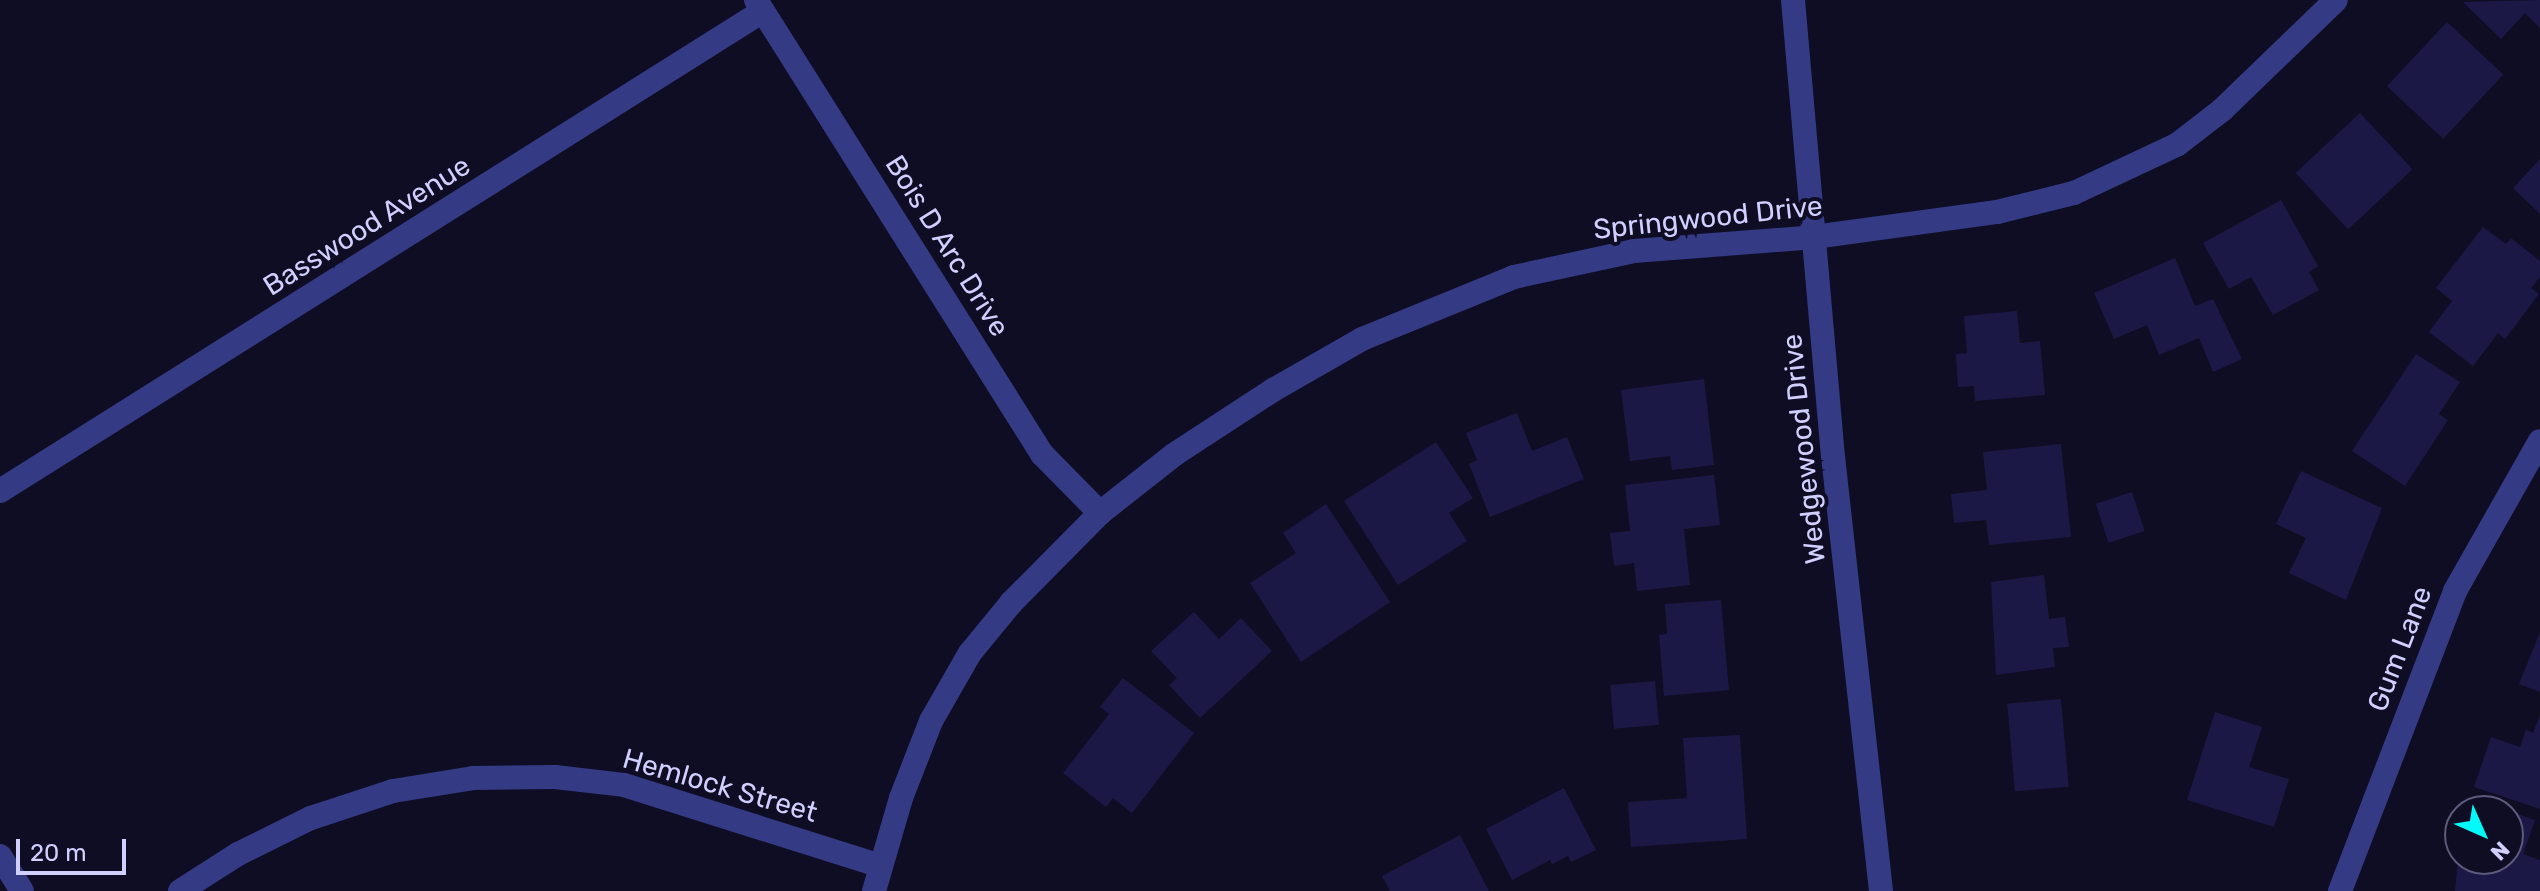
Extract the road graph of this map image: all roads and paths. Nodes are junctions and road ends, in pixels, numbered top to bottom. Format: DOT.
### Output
graph roads {
  1 [pos="1793,0"];
  2 [pos="2336,0"];
  3 [pos="760,5"];
  4 [pos="1814,237"];
  5 [pos="2540,441"];
  6 [pos="0,491"];
  7 [pos="1100,513"];
  8 [pos="0,856"];
  9 [pos="881,866"];
  10 [pos="22,891"];
  11 [pos="180,891"];
  12 [pos="874,891"];
  13 [pos="1881,891"];
  14 [pos="2340,891"];
  1 -- 4 [label="street, Wedgewood Drive"];
  2 -- 4 [label="street, Springwood Drive"];
  3 -- 6 [label="street, Basswood Avenue"];
  3 -- 7 [label="street, Bois D Arc Drive"];
  4 -- 7 [label="street, Springwood Drive"];
  4 -- 13 [label="street, Wedgewood Drive"];
  5 -- 14 [label="street, Gum Lane"];
  7 -- 9 [label="street, Springwood Drive"];
  8 -- 10 [label="street"];
  9 -- 11 [label="street, Hemlock Street"];
  9 -- 12 [label="street, Springwood Drive"];
}
